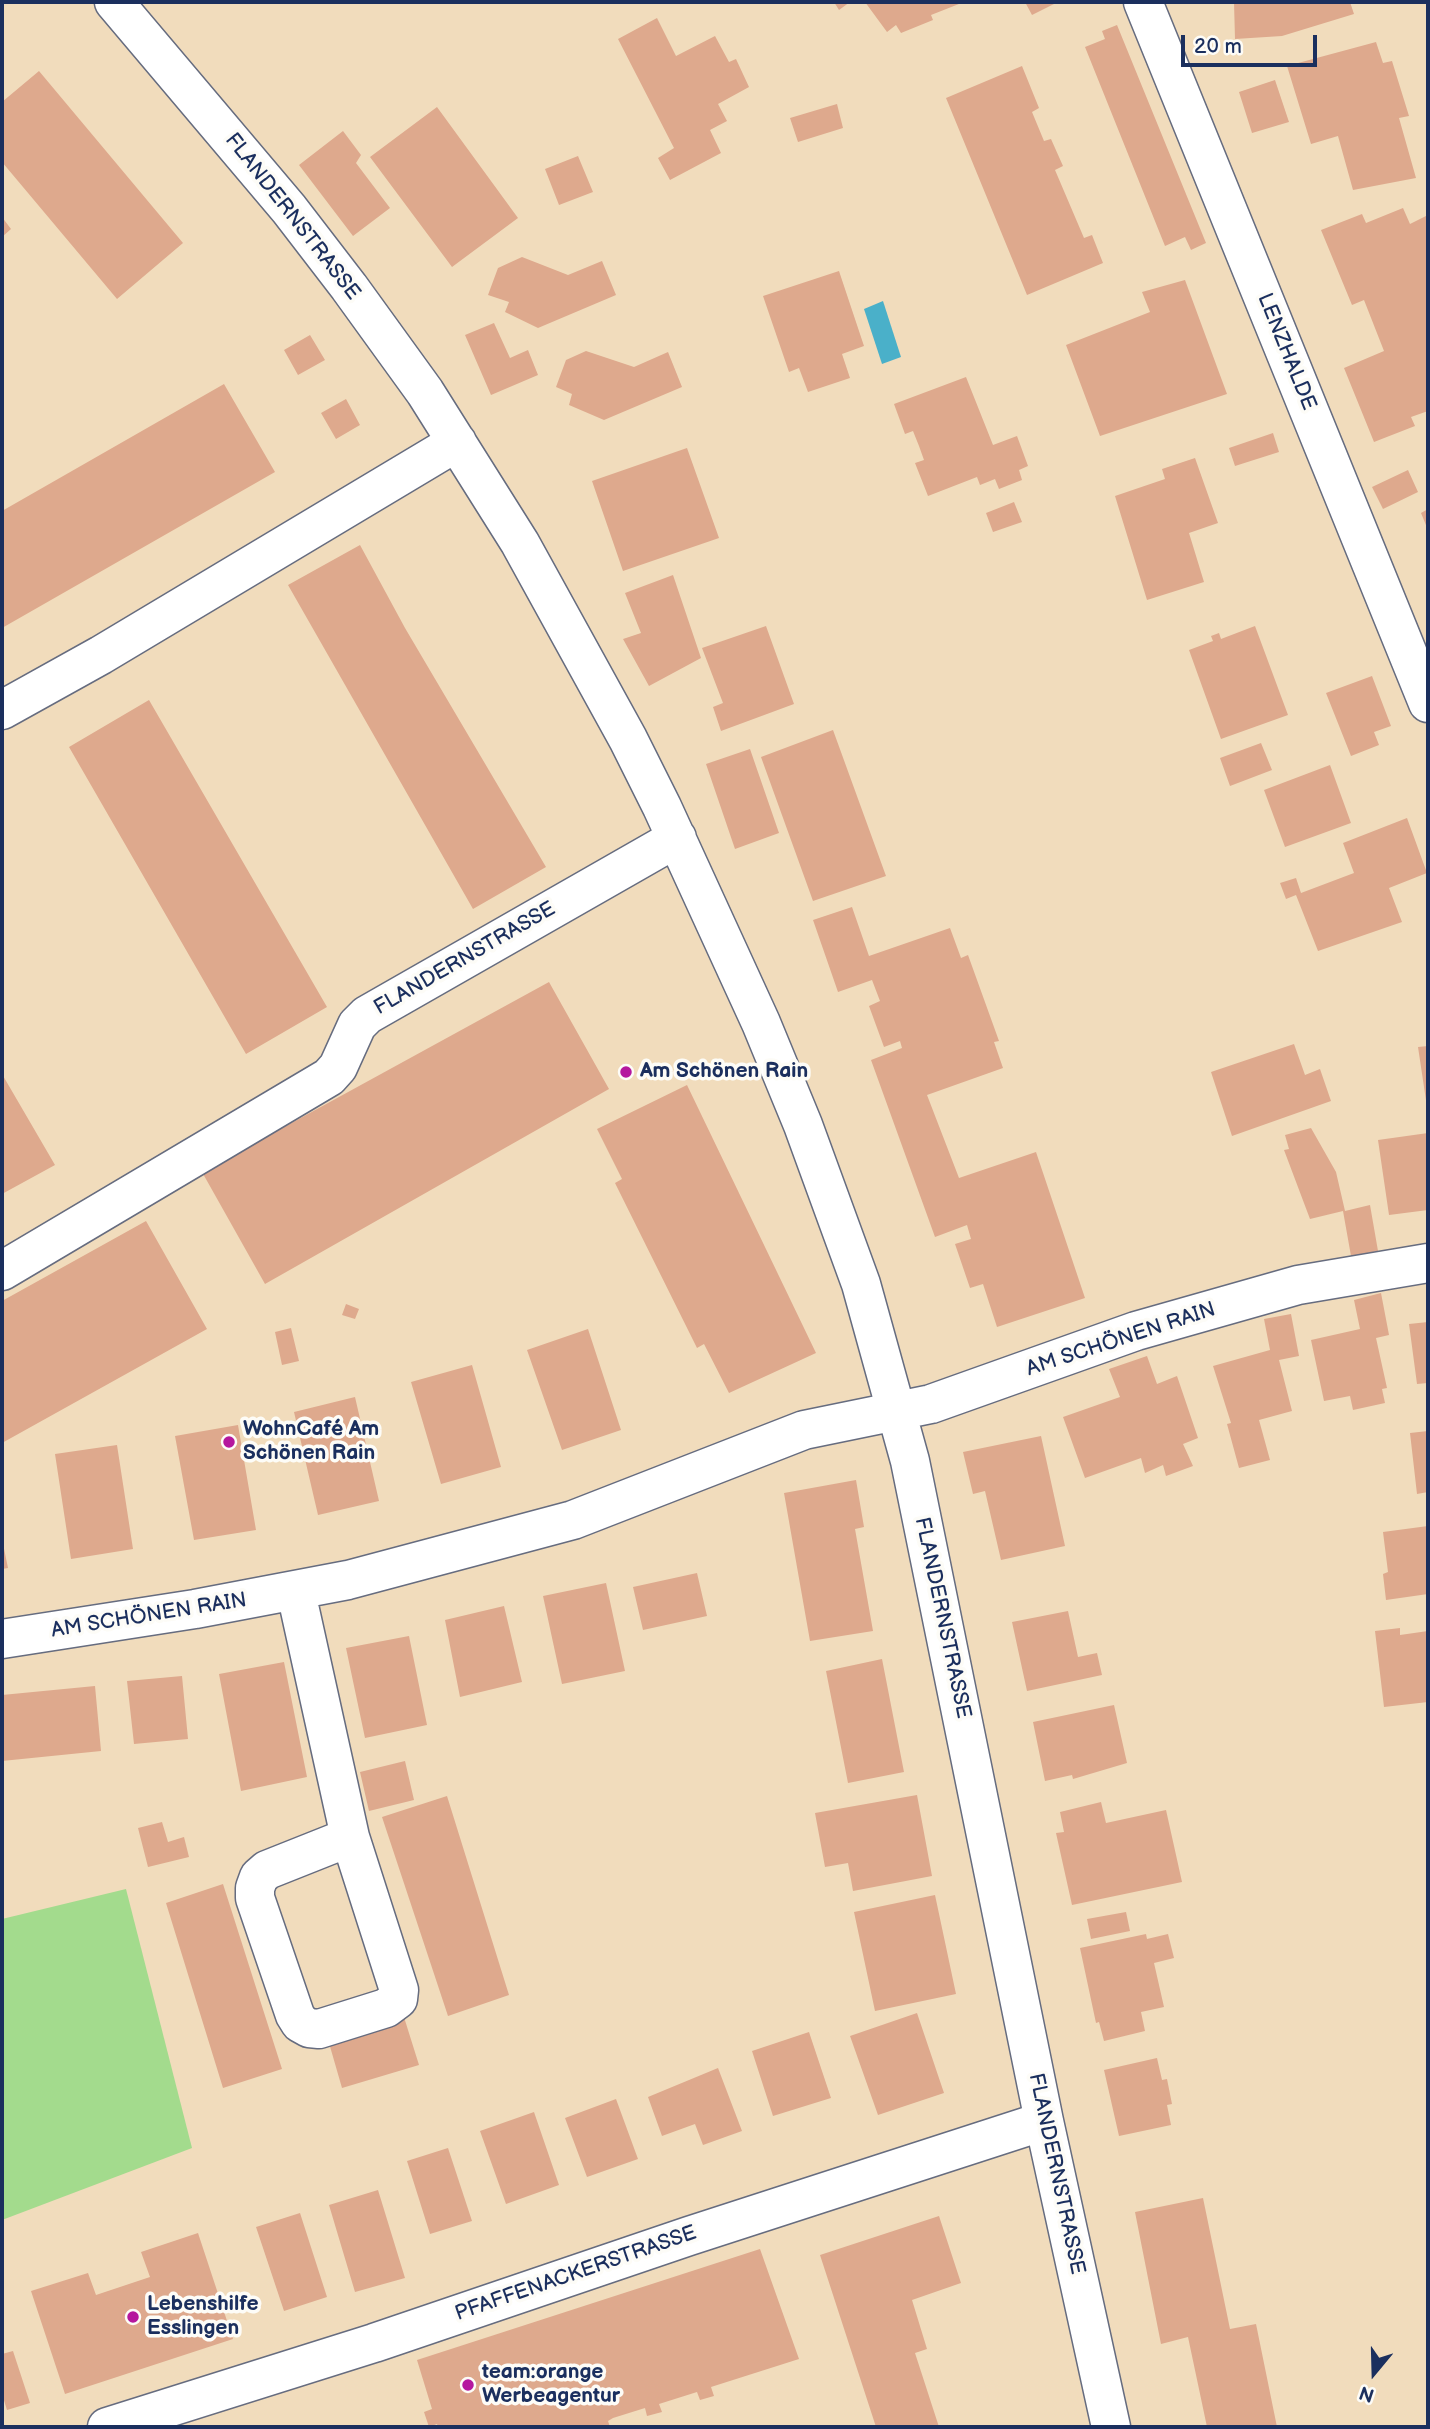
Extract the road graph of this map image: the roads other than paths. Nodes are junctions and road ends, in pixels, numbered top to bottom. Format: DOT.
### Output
graph roads {
  1 [pos="114,2"];
  2 [pos="1143,2"];
  3 [pos="457,442"];
  4 [pos="1428,703"];
  5 [pos="2,710"];
  6 [pos="677,838"];
  7 [pos="1428,1263"];
  8 [pos="2,1271"];
  9 [pos="896,1411"];
  10 [pos="296,1592"];
  11 [pos="2,1639"];
  12 [pos="351,1837"];
  13 [pos="1044,2121"];
  14 [pos="107,2427"];
  15 [pos="1111,2427"];
  1 -- 3 [label="street, FLANDERNSTRASSE"];
  2 -- 4 [label="street, LENZHALDE"];
  3 -- 5 [label="street"];
  3 -- 6 [label="street, FLANDERNSTRASSE"];
  6 -- 8 [label="street, FLANDERNSTRASSE"];
  6 -- 9 [label="street, FLANDERNSTRASSE"];
  7 -- 9 [label="street, AM SCHÖNEN RAIN"];
  9 -- 10 [label="street, AM SCHÖNEN RAIN"];
  9 -- 13 [label="street, FLANDERNSTRASSE"];
  10 -- 11 [label="street, AM SCHÖNEN RAIN"];
  10 -- 12 [label="street"];
  12 -- 12 [label="street"];
  13 -- 14 [label="street, PFAFFENACKERSTRASSE"];
  13 -- 15 [label="street, FLANDERNSTRASSE"];
}
